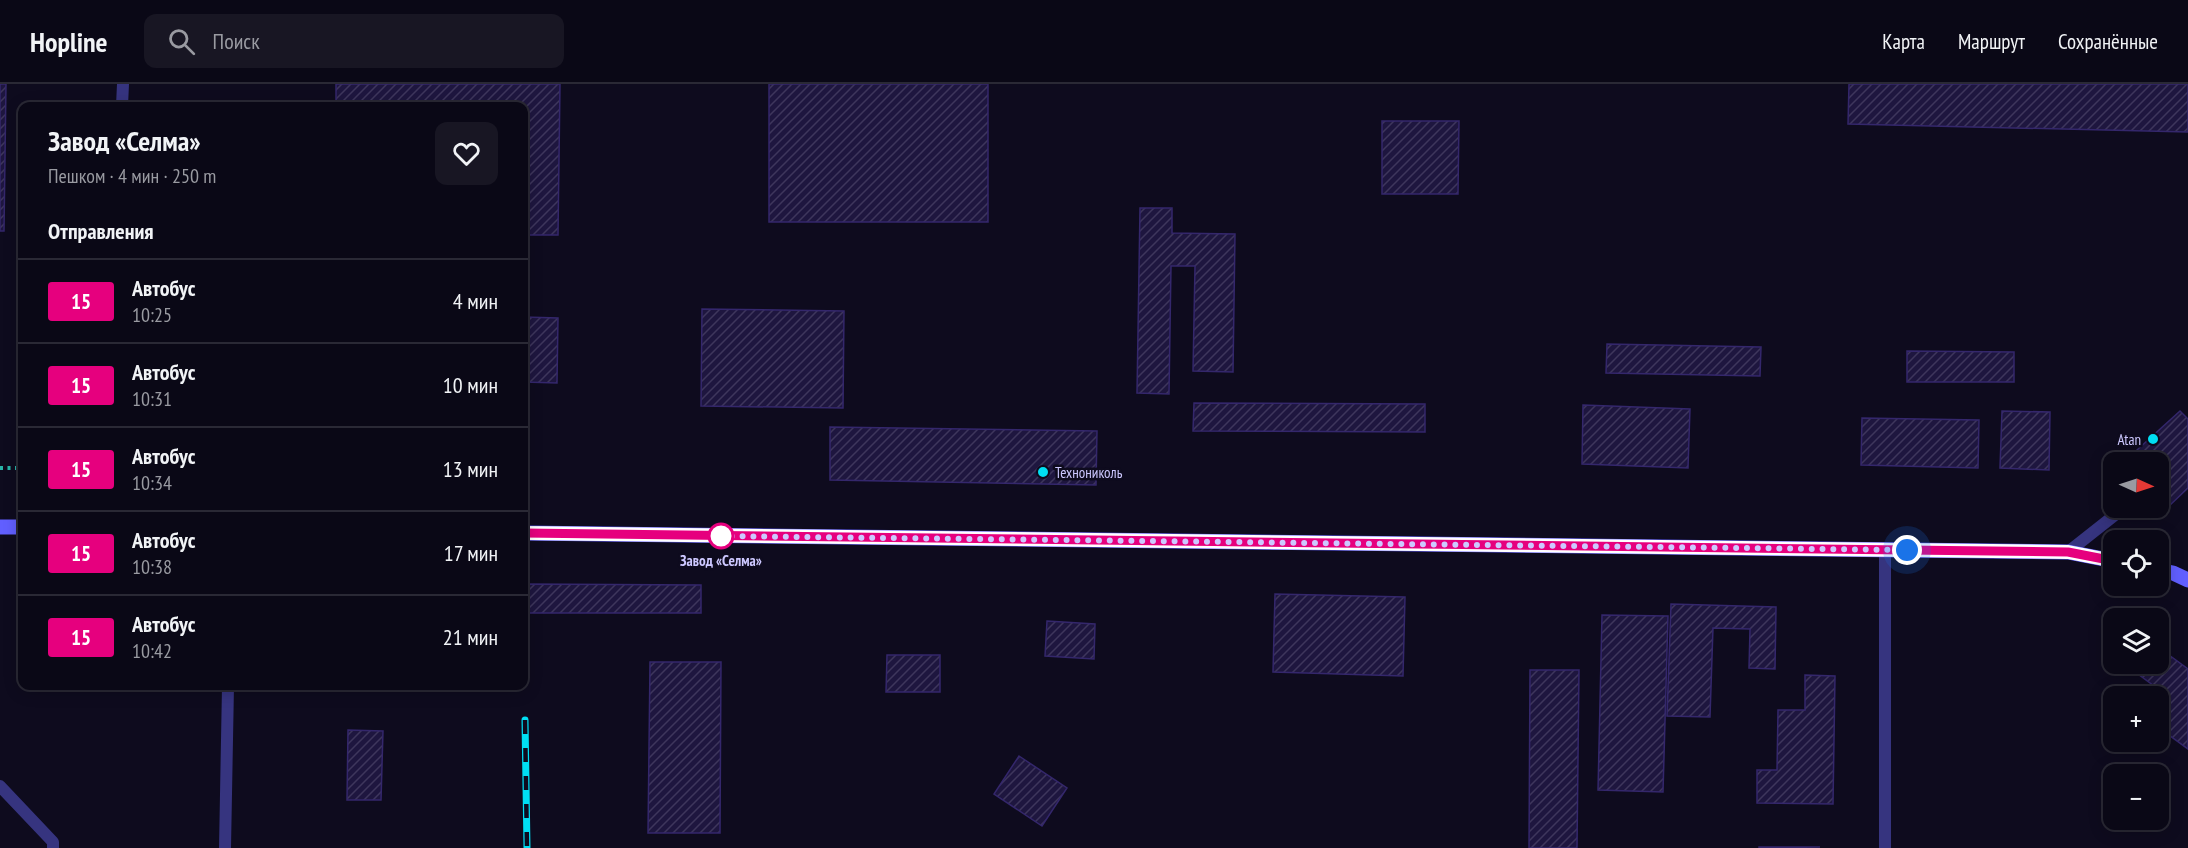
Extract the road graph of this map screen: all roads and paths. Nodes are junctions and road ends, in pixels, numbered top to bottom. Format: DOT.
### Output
graph roads {
  1 [pos="123,84"];
  2 [pos="122,102"];
  3 [pos="0,468"];
  4 [pos="18,468"];
  5 [pos="2111,518"];
  6 [pos="0,527"];
  7 [pos="18,527"];
  8 [pos="528,533"];
  9 [pos="1884,550"];
  10 [pos="2068,552"];
  11 [pos="2103,559"];
  12 [pos="2169,572"];
  13 [pos="2188,580"];
  14 [pos="228,690"];
  15 [pos="0,786"];
  16 [pos="53,848"];
  17 [pos="225,848"];
  18 [pos="1885,848"];
  1 -- 2 [label="lane"];
  3 -- 4 [label="path"];
  5 -- 10 [label="lane"];
  6 -- 7 [label="main road"];
  8 -- 9 [label="main road"];
  9 -- 10 [label="main road"];
  9 -- 18 [label="lane"];
  10 -- 11 [label="main road"];
  12 -- 13 [label="main road"];
  14 -- 17 [label="lane"];
  15 -- 16 [label="lane"];
}
